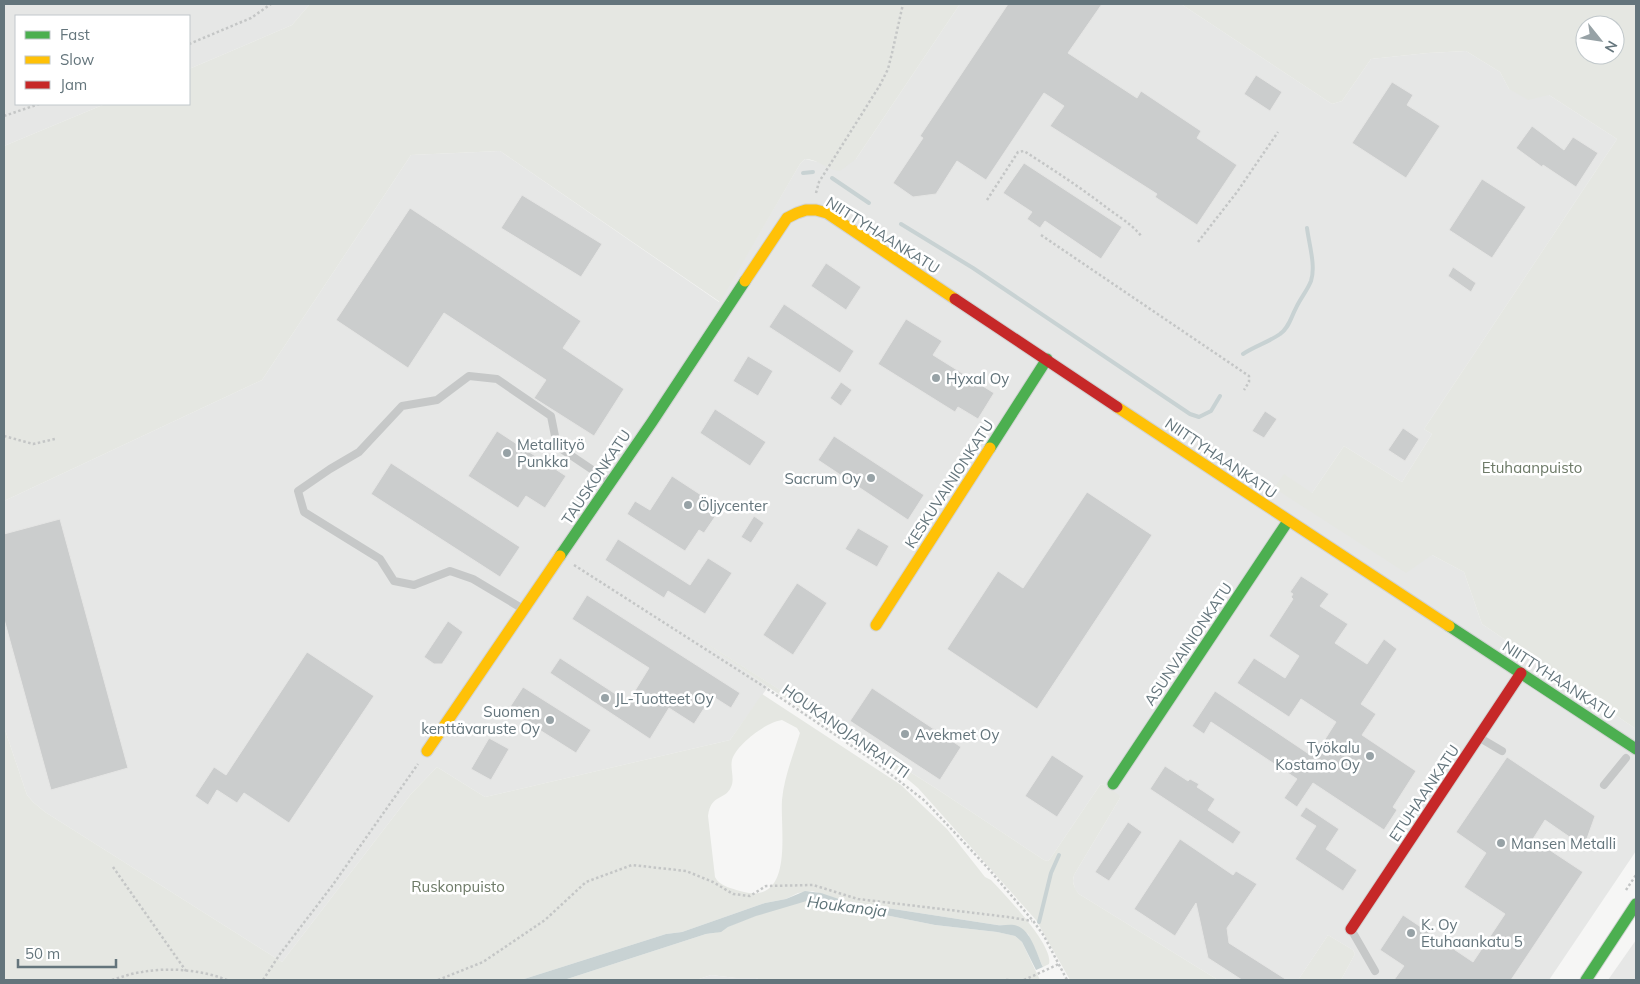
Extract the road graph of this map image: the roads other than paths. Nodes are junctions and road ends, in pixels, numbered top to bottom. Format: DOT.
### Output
graph roads {
  1 [pos="787,218"];
  2 [pos="1048,359"];
  3 [pos="611,482"];
  4 [pos="1288,521"];
  5 [pos="524,610"];
  6 [pos="876,625"];
  7 [pos="1521,673"];
  8 [pos="1478,737"];
  9 [pos="1636,749"];
  10 [pos="427,751"];
  11 [pos="1502,751"];
  12 [pos="1626,758"];
  13 [pos="1113,784"];
  14 [pos="1604,785"];
  15 [pos="1636,904"];
  16 [pos="1351,930"];
  17 [pos="1375,971"];
  18 [pos="1586,980"];
  1 -- 2 [label="street, NIITTYHAANKATU"];
  1 -- 3 [label="street, TAUSKONKATU"];
  2 -- 4 [label="street, NIITTYHAANKATU"];
  2 -- 6 [label="street, KESKUVAINIONKATU"];
  3 -- 5 [label="street, TAUSKONKATU"];
  3 -- 5 [label="lane"];
  4 -- 7 [label="street, NIITTYHAANKATU"];
  4 -- 13 [label="street, ASUNVAINIONKATU"];
  5 -- 10 [label="street, TAUSKONKATU"];
  7 -- 8 [label="street, ETUHAANKATU"];
  7 -- 9 [label="street, NIITTYHAANKATU"];
  8 -- 11 [label="lane"];
  8 -- 16 [label="street, ETUHAANKATU"];
  12 -- 14 [label="lane"];
  15 -- 18 [label="street"];
  16 -- 17 [label="lane"];
}
